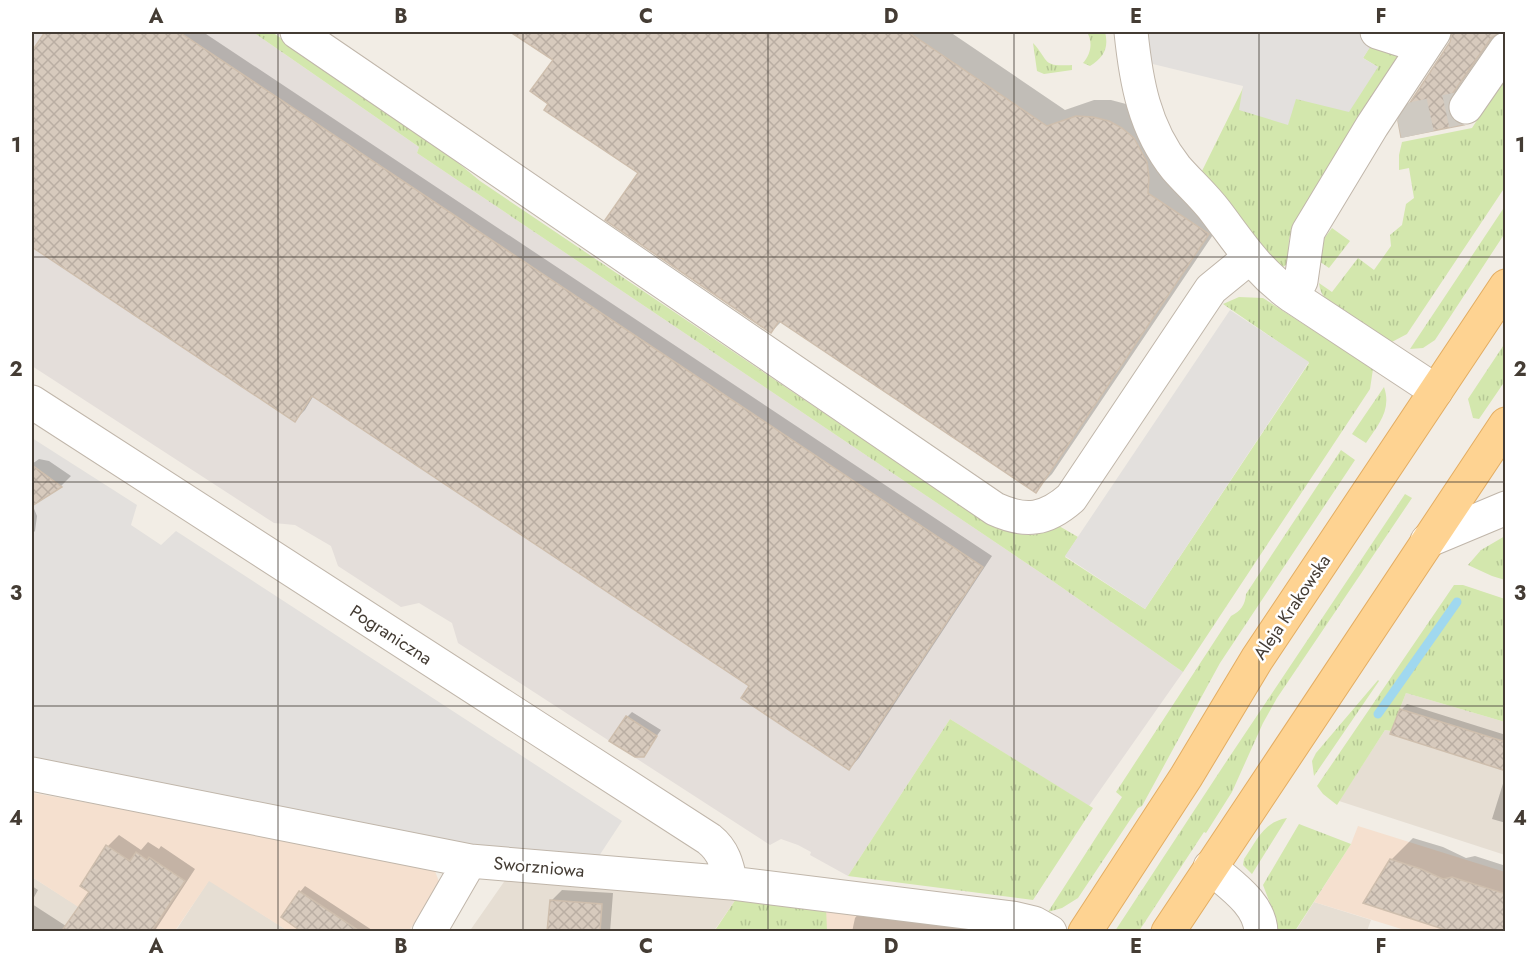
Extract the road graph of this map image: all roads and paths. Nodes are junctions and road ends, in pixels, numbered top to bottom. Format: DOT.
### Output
graph roads {
  1 [pos="297,32"];
  2 [pos="1131,32"];
  3 [pos="1377,32"];
  4 [pos="1429,39"];
  5 [pos="1506,49"];
  6 [pos="1466,107"];
  7 [pos="1249,258"];
  8 [pos="1506,286"];
  9 [pos="1292,296"];
  10 [pos="1436,390"];
  11 [pos="32,402"];
  12 [pos="1506,424"];
  13 [pos="1506,508"];
  14 [pos="1427,541"];
  15 [pos="32,774"];
  16 [pos="470,861"];
  17 [pos="1210,867"];
  18 [pos="731,883"];
  19 [pos="429,932"];
  20 [pos="1050,932"];
  21 [pos="1085,932"];
  22 [pos="1168,932"];
  23 [pos="1261,932"];
  1 -- 7 [label="street"];
  2 -- 7 [label="street"];
  3 -- 4 [label="street"];
  4 -- 9 [label="street"];
  5 -- 6 [label="street"];
  7 -- 9 [label="street"];
  8 -- 10 [label="main road, Aleja Krakowska"];
  9 -- 10 [label="street"];
  10 -- 21 [label="main road, Aleja Krakowska"];
  11 -- 18 [label="street, Pograniczna"];
  12 -- 14 [label="main road"];
  13 -- 14 [label="street"];
  14 -- 17 [label="main road"];
  15 -- 16 [label="street, Sworzniowa"];
  16 -- 18 [label="street, Sworzniowa"];
  16 -- 19 [label="street"];
  17 -- 22 [label="main road"];
  17 -- 23 [label="street"];
  18 -- 20 [label="street, Sworzniowa"];
}
